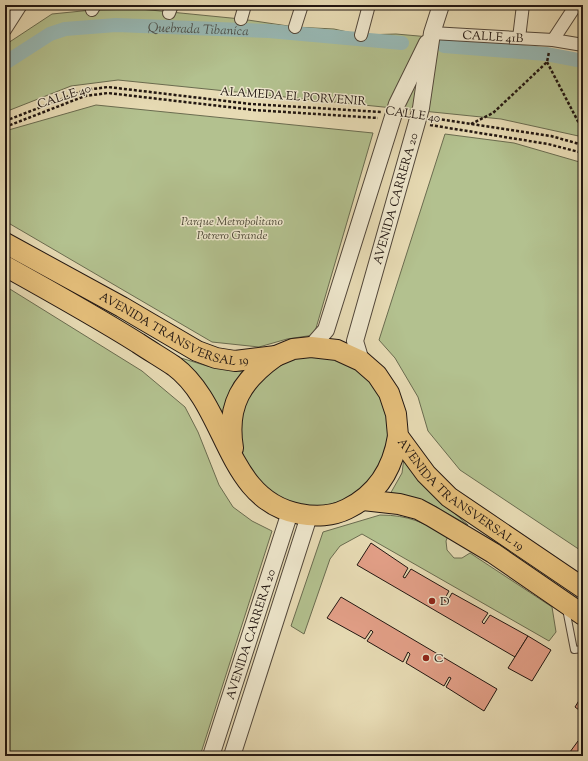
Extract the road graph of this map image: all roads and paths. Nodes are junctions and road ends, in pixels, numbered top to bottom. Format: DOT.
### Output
graph roads {
  1 [pos="20,5"];
  2 [pos="245,5"];
  3 [pos="302,5"];
  4 [pos="369,5"];
  5 [pos="441,5"];
  6 [pos="576,5"];
  7 [pos="522,6"];
  8 [pos="241,19"];
  9 [pos="296,27"];
  10 [pos="5,30"];
  11 [pos="432,33"];
  12 [pos="361,35"];
  13 [pos="519,38"];
  14 [pos="553,40"];
  15 [pos="583,45"];
  16 [pos="393,117"];
  17 [pos="417,120"];
  18 [pos="5,121"];
  19 [pos="471,124"];
  20 [pos="5,127"];
  21 [pos="583,131"];
  22 [pos="583,144"];
  23 [pos="583,153"];
  24 [pos="5,243"];
  25 [pos="5,266"];
  26 [pos="311,347"];
  27 [pos="276,356"];
  28 [pos="361,361"];
  29 [pos="398,436"];
  30 [pos="234,456"];
  31 [pos="362,500"];
  32 [pos="300,514"];
  33 [pos="583,588"];
  34 [pos="564,601"];
  35 [pos="583,615"];
  36 [pos="583,649"];
  37 [pos="211,756"];
  38 [pos="232,756"];
  1 -- 10 [label="street"];
  2 -- 8 [label="street"];
  3 -- 9 [label="street"];
  4 -- 12 [label="street"];
  5 -- 11 [label="street, AVENIDA CARRERA 20"];
  6 -- 14 [label="street"];
  7 -- 13 [label="street"];
  11 -- 13 [label="street, CALLE 41B"];
  11 -- 16 [label="street, AVENIDA CARRERA 20"];
  11 -- 17 [label="street, AVENIDA CARRERA 20"];
  13 -- 14 [label="street, CALLE 41B"];
  14 -- 15 [label="street, CALLE 41B"];
  16 -- 18 [label="path, ALAMEDA EL PORVENIR"];
  16 -- 20 [label="path, CALLE 40"];
  16 -- 26 [label="street, AVENIDA CARRERA 20"];
  17 -- 19 [label="path"];
  17 -- 23 [label="path, CALLE 40"];
  17 -- 28 [label="street, AVENIDA CARRERA 20"];
  19 -- 21 [label="path"];
  19 -- 22 [label="path"];
  24 -- 27 [label="main road, AVENIDA TRANSVERSAL 19"];
  25 -- 30 [label="main road, AVENIDA TRANSVERSAL 19"];
  26 -- 27 [label="main road, AVENIDA TRANSVERSAL 19"];
  26 -- 28 [label="main road, AVENIDA TRANSVERSAL 19"];
  27 -- 30 [label="main road"];
  28 -- 29 [label="main road, AVENIDA TRANSVERSAL 19"];
  29 -- 31 [label="main road"];
  29 -- 33 [label="main road, AVENIDA TRANSVERSAL 19"];
  30 -- 32 [label="main road, AVENIDA TRANSVERSAL 19"];
  31 -- 32 [label="main road, AVENIDA TRANSVERSAL 19"];
  31 -- 34 [label="main road, AVENIDA TRANSVERSAL 19"];
  32 -- 37 [label="street, AVENIDA CARRERA 20"];
  32 -- 38 [label="street, AVENIDA CARRERA 20"];
  34 -- 35 [label="main road, AVENIDA TRANSVERSAL 19"];
  34 -- 36 [label="lane"];
}
